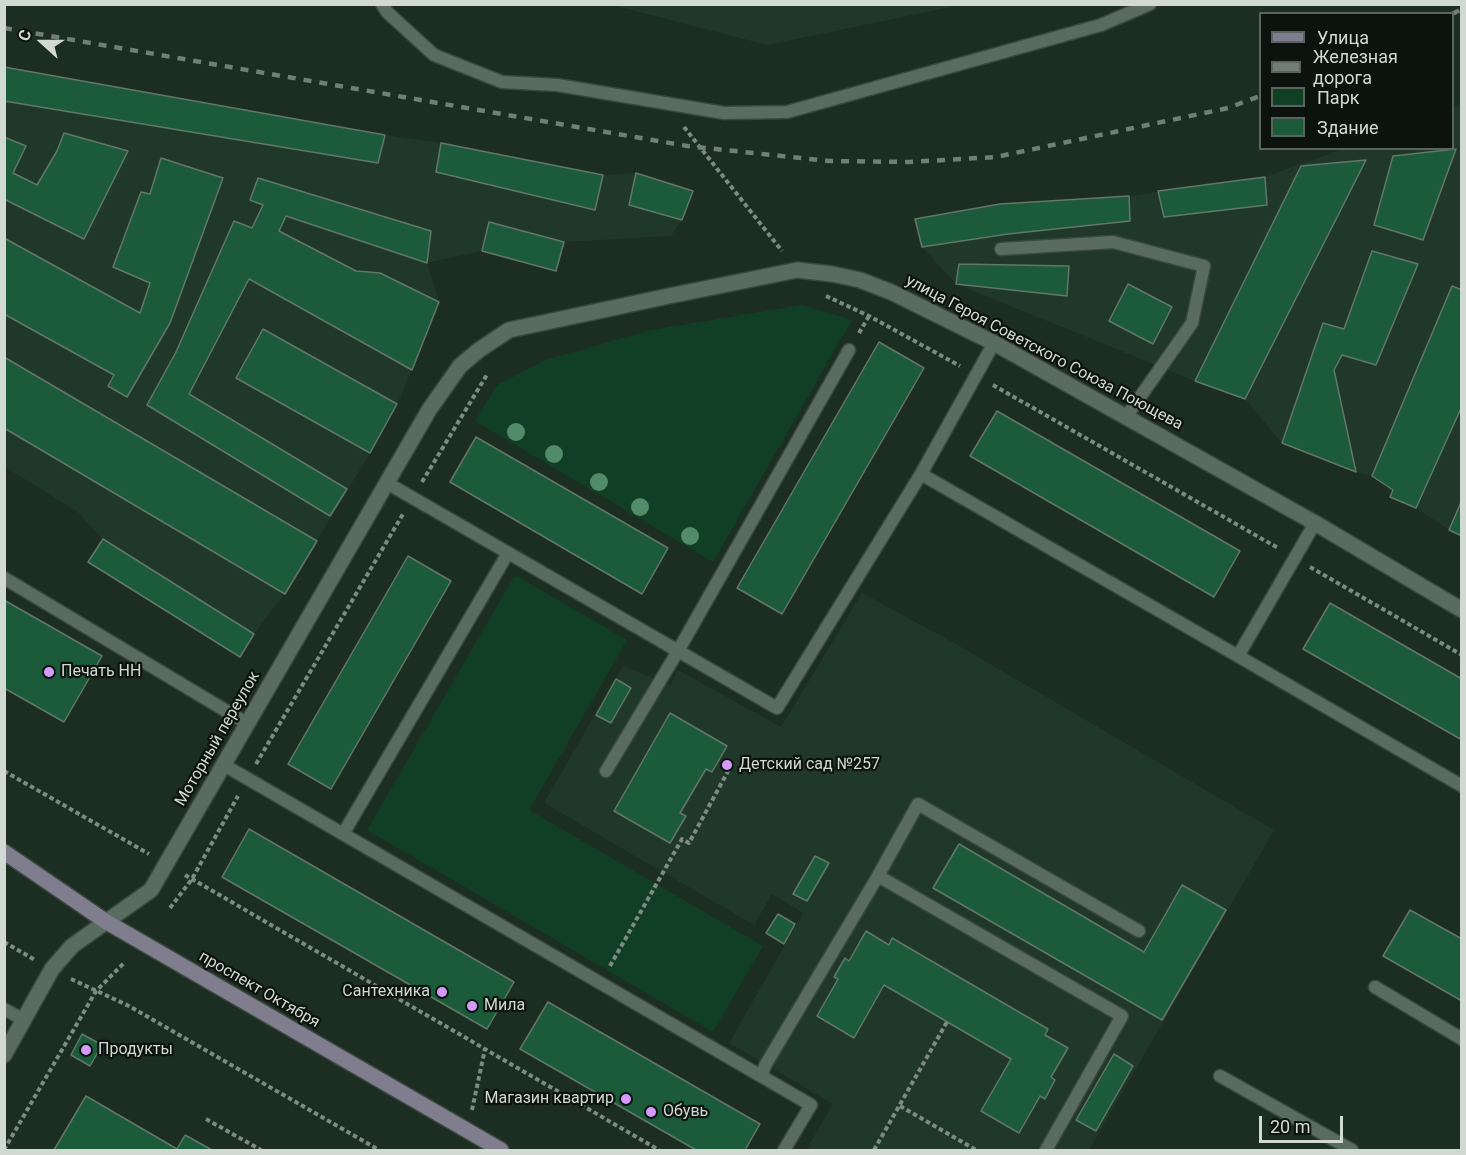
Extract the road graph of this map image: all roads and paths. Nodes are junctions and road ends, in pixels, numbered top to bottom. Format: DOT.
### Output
graph roads {
  1 [pos="382,4"];
  2 [pos="1150,4"];
  3 [pos="665,103"];
  4 [pos="1001,249"];
  5 [pos="797,270"];
  6 [pos="816,292"];
  7 [pos="994,343"];
  8 [pos="849,350"];
  9 [pos="493,365"];
  10 [pos="976,375"];
  11 [pos="429,410"];
  12 [pos="1126,417"];
  13 [pos="921,474"];
  14 [pos="387,483"];
  15 [pos="412,498"];
  16 [pos="1315,523"];
  17 [pos="508,553"];
  18 [pos="1295,559"];
  19 [pos="4,578"];
  20 [pos="1461,610"];
  21 [pos="678,651"];
  22 [pos="1461,655"];
  23 [pos="1238,656"];
  24 [pos="248,724"];
  25 [pos="733,762"];
  26 [pos="224,765"];
  27 [pos="4,771"];
  28 [pos="606,771"];
  29 [pos="248,779"];
  30 [pos="1461,786"];
  31 [pos="343,834"];
  32 [pos="4,852"];
  33 [pos="152,856"];
  34 [pos="182,873"];
  35 [pos="878,876"];
  36 [pos="192,879"];
  37 [pos="170,908"];
  38 [pos="105,921"];
  39 [pos="1139,931"];
  40 [pos="4,942"];
  41 [pos="40,963"];
  42 [pos="124,963"];
  43 [pos="67,977"];
  44 [pos="600,983"];
  45 [pos="1375,987"];
  46 [pos="96,990"];
  47 [pos="4,1009"];
  48 [pos="24,1020"];
  49 [pos="947,1022"];
  50 [pos="1461,1039"];
  51 [pos="484,1049"];
  52 [pos="4,1055"];
  53 [pos="761,1076"];
  54 [pos="1220,1076"];
  55 [pos="900,1106"];
  56 [pos="206,1119"];
  57 [pos="468,1131"];
  58 [pos="4,1150"];
  59 [pos="261,1150"];
  60 [pos="379,1150"];
  61 [pos="501,1150"];
  62 [pos="659,1150"];
  63 [pos="784,1150"];
  64 [pos="874,1150"];
  65 [pos="976,1150"];
  66 [pos="1046,1150"];
  67 [pos="1352,1150"];
  1 -- 3 [label="lane"];
  2 -- 3 [label="lane"];
  3 -- 5 [label="path"];
  4 -- 12 [label="lane"];
  5 -- 7 [label="street, улица Героя Советского Союза Поющева"];
  5 -- 11 [label="street, улица Героя Советского Союза Поющева"];
  6 -- 10 [label="path"];
  7 -- 10 [label="lane"];
  7 -- 12 [label="street, улица Героя Советского Союза Поющева"];
  8 -- 21 [label="lane"];
  9 -- 15 [label="path"];
  10 -- 13 [label="lane"];
  10 -- 18 [label="path"];
  11 -- 14 [label="street, Моторный переулок"];
  12 -- 16 [label="street, улица Героя Советского Союза Поющева"];
  13 -- 21 [label="lane"];
  13 -- 23 [label="lane"];
  14 -- 15 [label="lane"];
  14 -- 24 [label="street, Моторный переулок"];
  15 -- 17 [label="lane"];
  15 -- 29 [label="path"];
  16 -- 18 [label="lane"];
  16 -- 20 [label="street, улица Героя Советского Союза Поющева"];
  17 -- 21 [label="lane"];
  17 -- 31 [label="lane"];
  18 -- 22 [label="path"];
  18 -- 23 [label="lane"];
  19 -- 24 [label="lane"];
  21 -- 28 [label="lane"];
  23 -- 30 [label="lane"];
  24 -- 26 [label="street, Моторный переулок"];
  25 -- 44 [label="path"];
  26 -- 29 [label="lane"];
  26 -- 38 [label="street, Моторный переулок"];
  27 -- 33 [label="path"];
  29 -- 31 [label="lane"];
  29 -- 36 [label="path"];
  31 -- 44 [label="lane"];
  32 -- 38 [label="main road, проспект Октября"];
  34 -- 36 [label="path"];
  35 -- 39 [label="lane"];
  35 -- 53 [label="lane"];
  35 -- 66 [label="lane"];
  36 -- 37 [label="path"];
  36 -- 51 [label="path"];
  38 -- 48 [label="street, Моторный переулок"];
  38 -- 57 [label="main road, проспект Октября"];
  40 -- 41 [label="path"];
  42 -- 46 [label="path"];
  43 -- 46 [label="path"];
  44 -- 53 [label="lane"];
  45 -- 50 [label="lane"];
  46 -- 58 [label="path"];
  46 -- 60 [label="path"];
  47 -- 48 [label="lane"];
  48 -- 52 [label="street, Моторный переулок"];
  49 -- 55 [label="path"];
  51 -- 57 [label="path"];
  51 -- 62 [label="path"];
  53 -- 63 [label="lane"];
  54 -- 67 [label="lane"];
  55 -- 64 [label="path"];
  55 -- 65 [label="path"];
  56 -- 59 [label="path"];
  57 -- 61 [label="main road, проспект Октября"];
}
